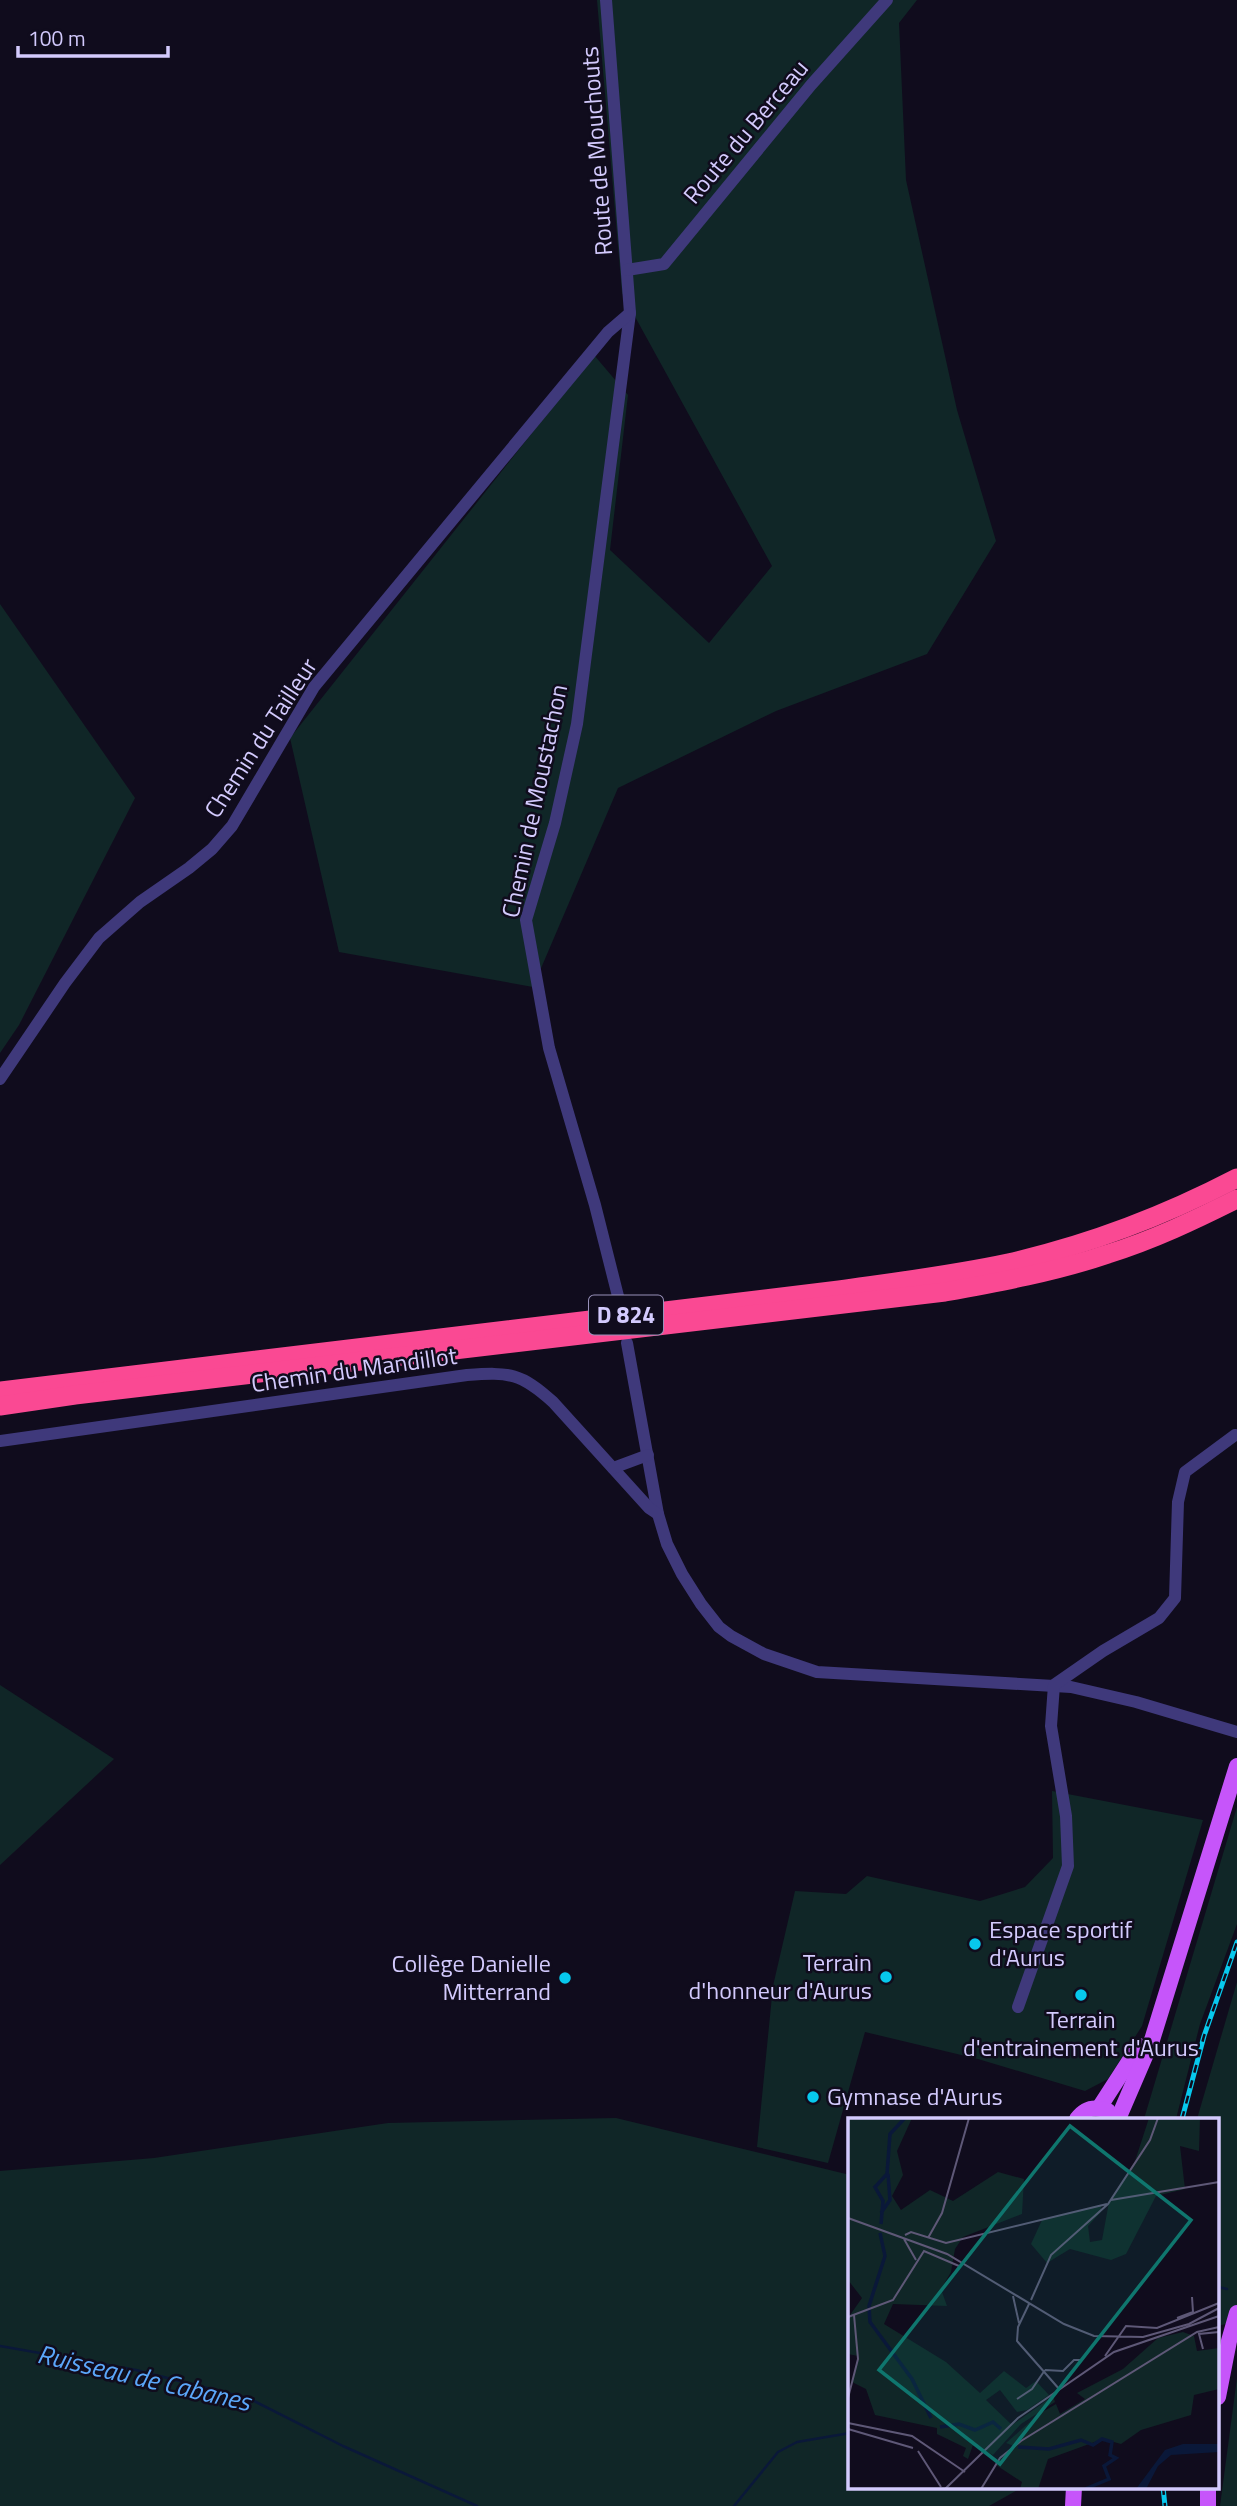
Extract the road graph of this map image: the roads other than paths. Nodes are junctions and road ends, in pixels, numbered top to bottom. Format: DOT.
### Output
graph roads {
  1 [pos="606,0"];
  2 [pos="887,0"];
  3 [pos="627,270"];
  4 [pos="629,299"];
  5 [pos="630,313"];
  6 [pos="0,1079"];
  7 [pos="1237,1178"];
  8 [pos="1237,1199"];
  9 [pos="620,1304"];
  10 [pos="627,1343"];
  11 [pos="0,1391"];
  12 [pos="0,1406"];
  13 [pos="1235,1435"];
  14 [pos="0,1441"];
  15 [pos="648,1455"];
  16 [pos="613,1468"];
  17 [pos="658,1514"];
  18 [pos="1054,1685"];
  19 [pos="1237,1732"];
  20 [pos="1237,1766"];
  21 [pos="1018,2007"];
  22 [pos="1156,2021"];
  23 [pos="1099,2108"];
  24 [pos="1078,2118"];
  25 [pos="1116,2118"];
  26 [pos="1117,2118"];
  27 [pos="1237,2313"];
  28 [pos="1220,2388"];
  29 [pos="1074,2488"];
  30 [pos="1208,2488"];
  31 [pos="1073,2506"];
  32 [pos="1208,2506"];
  1 -- 3 [label="street, Route de Mouchouts"];
  2 -- 3 [label="street, Route du Berceau"];
  3 -- 4 [label="street, Route de Mouchouts"];
  4 -- 5 [label="street, Chemin de Moustachon"];
  5 -- 6 [label="street, Chemin du Tailleur"];
  5 -- 9 [label="street, Chemin de Moustachon"];
  7 -- 11 [label="highway, D 824"];
  8 -- 12 [label="highway, D 824"];
  10 -- 15 [label="street"];
  13 -- 18 [label="street"];
  14 -- 16 [label="street, Chemin du Mandillot"];
  15 -- 16 [label="street"];
  15 -- 17 [label="street"];
  16 -- 17 [label="street, Chemin du Mandillot"];
  17 -- 18 [label="street"];
  18 -- 19 [label="street"];
  18 -- 21 [label="street"];
  20 -- 22 [label="main road"];
  22 -- 23 [label="main road"];
  22 -- 26 [label="main road"];
  23 -- 24 [label="main road"];
  23 -- 25 [label="main road"];
  27 -- 28 [label="main road"];
  29 -- 31 [label="main road"];
  30 -- 32 [label="main road"];
}
